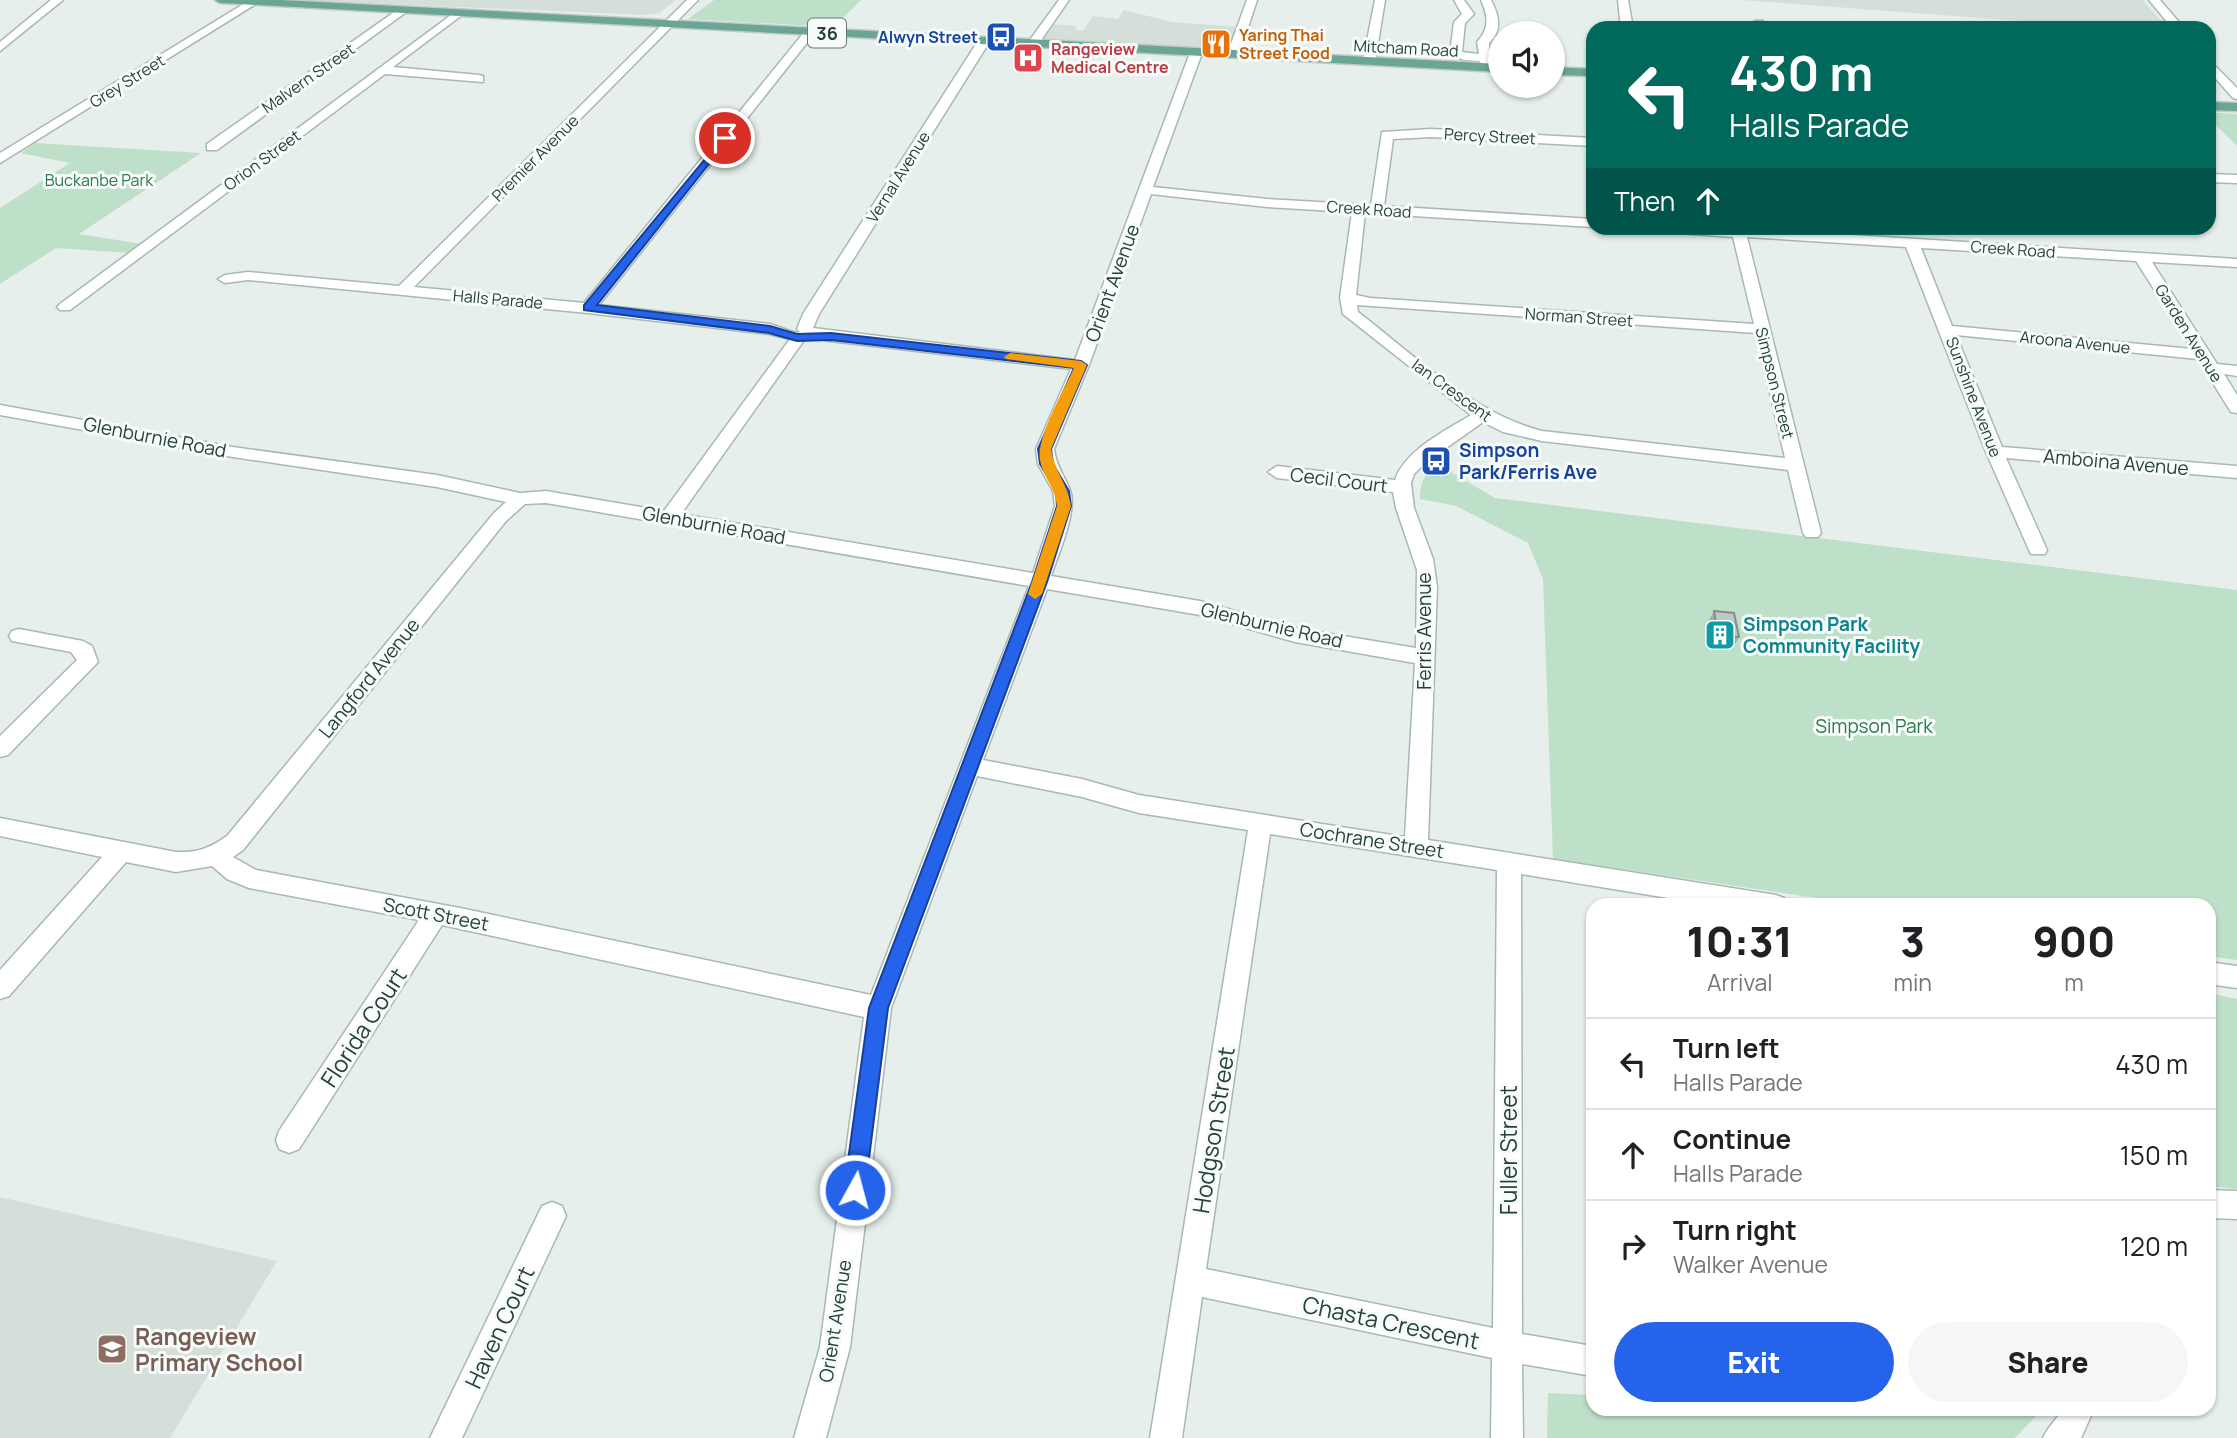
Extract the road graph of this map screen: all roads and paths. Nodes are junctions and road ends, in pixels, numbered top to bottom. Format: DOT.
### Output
graph roads {
  1 [pos="58,0"];
  2 [pos="223,0"];
  3 [pos="693,0"];
  4 [pos="1064,0"];
  5 [pos="1252,0"];
  6 [pos="1380,0"];
  7 [pos="1460,0"];
  8 [pos="1486,0"];
  9 [pos="1623,0"];
  10 [pos="2154,0"];
  11 [pos="254,2"];
  12 [pos="404,10"];
  13 [pos="458,13"];
  14 [pos="1492,21"];
  15 [pos="1626,21"];
  16 [pos="2172,21"];
  17 [pos="667,24"];
  18 [pos="810,32"];
  19 [pos="1488,38"];
  20 [pos="984,41"];
  21 [pos="1033,44"];
  22 [pos="0,48"];
  23 [pos="1196,53"];
  24 [pos="1233,55"];
  25 [pos="1488,59"];
  26 [pos="1369,61"];
  27 [pos="1488,64"];
  28 [pos="1488,65"];
  29 [pos="384,70"];
  30 [pos="2216,71"];
  31 [pos="1565,72"];
  32 [pos="1586,73"];
  33 [pos="479,79"];
  34 [pos="2237,95"];
  35 [pos="2216,106"];
  36 [pos="2237,107"];
  37 [pos="1586,142"];
  38 [pos="212,147"];
  39 [pos="0,159"];
  40 [pos="2216,179"];
  41 [pos="2237,180"];
  42 [pos="1147,190"];
  43 [pos="1359,209"];
  44 [pos="1377,210"];
  45 [pos="1586,223"];
  46 [pos="1740,235"];
  47 [pos="1824,235"];
  48 [pos="1911,242"];
  49 [pos="2141,257"];
  50 [pos="2237,263"];
  51 [pos="225,279"];
  52 [pos="402,291"];
  53 [pos="1348,298"];
  54 [pos="1396,304"];
  55 [pos="65,307"];
  56 [pos="589,307"];
  57 [pos="1762,329"];
  58 [pos="1948,330"];
  59 [pos="798,332"];
  60 [pos="1373,332"];
  61 [pos="2206,362"];
  62 [pos="1081,365"];
  63 [pos="2237,371"];
  64 [pos="2237,408"];
  65 [pos="0,410"];
  66 [pos="1482,415"];
  67 [pos="1995,452"];
  68 [pos="1796,465"];
  69 [pos="1277,472"];
  70 [pos="2237,472"];
  71 [pos="1402,487"];
  72 [pos="520,499"];
  73 [pos="669,517"];
  74 [pos="1812,533"];
  75 [pos="2038,550"];
  76 [pos="1040,582"];
  77 [pos="19,636"];
  78 [pos="1425,657"];
  79 [pos="0,750"];
  80 [pos="970,766"];
  81 [pos="1260,822"];
  82 [pos="0,827"];
  83 [pos="1416,847"];
  84 [pos="120,852"];
  85 [pos="218,856"];
  86 [pos="1510,861"];
  87 [pos="1734,898"];
  88 [pos="436,914"];
  89 [pos="2216,973"];
  90 [pos="2237,977"];
  91 [pos="0,988"];
  92 [pos="878,1008"];
  93 [pos="289,1140"];
  94 [pos="2216,1205"];
  95 [pos="2237,1205"];
  96 [pos="552,1216"];
  97 [pos="1190,1280"];
  98 [pos="1507,1346"];
  99 [pos="1586,1360"];
  100 [pos="2075,1416"];
  101 [pos="446,1438"];
  102 [pos="810,1438"];
  103 [pos="1166,1438"];
  104 [pos="1507,1438"];
  105 [pos="2059,1438"];
  1 -- 22 [label="street"];
  2 -- 11 [label="main road, Mitcham Road / 36"];
  3 -- 17 [label="street, Premier Avenue"];
  4 -- 21 [label="street"];
  5 -- 24 [label="street"];
  6 -- 26 [label="street"];
  7 -- 27 [label="street"];
  8 -- 14 [label="street"];
  9 -- 15 [label="street"];
  10 -- 16 [label="street"];
  11 -- 12 [label="main road, Mitcham Road / 36"];
  11 -- 39 [label="street, Grey Street"];
  12 -- 13 [label="main road, Mitcham Road / 36"];
  12 -- 38 [label="street, Malvern Street"];
  13 -- 17 [label="main road, Mitcham Road / 36"];
  13 -- 29 [label="street, Orion Street"];
  17 -- 18 [label="main road, Mitcham Road / 36"];
  17 -- 52 [label="street, Premier Avenue"];
  18 -- 20 [label="main road, Mitcham Road / 36"];
  18 -- 56 [label="street"];
  19 -- 25 [label="street"];
  20 -- 21 [label="main road, Mitcham Road / 36"];
  20 -- 59 [label="street, Vernal Avenue"];
  21 -- 23 [label="main road, Mitcham Road / 36"];
  23 -- 24 [label="main road, Mitcham Road / 36"];
  23 -- 42 [label="street, Orient Avenue"];
  24 -- 26 [label="main road, Mitcham Road / 36"];
  26 -- 28 [label="main road, Mitcham Road / 36"];
  29 -- 33 [label="street"];
  29 -- 55 [label="street, Orion Street"];
  30 -- 34 [label="street"];
  31 -- 32 [label="main road"];
  35 -- 36 [label="main road"];
  37 -- 44 [label="street, Percy Street"];
  40 -- 41 [label="street"];
  42 -- 43 [label="street, Creek Road"];
  42 -- 62 [label="street, Orient Avenue"];
  43 -- 44 [label="street, Creek Road"];
  43 -- 53 [label="street"];
  44 -- 45 [label="street, Creek Road"];
  46 -- 57 [label="street, Simpson Street"];
  47 -- 48 [label="street, Creek Road"];
  48 -- 49 [label="street, Creek Road"];
  48 -- 58 [label="street, Sunshine Avenue"];
  49 -- 50 [label="street, Creek Road"];
  49 -- 61 [label="street, Garden Avenue"];
  51 -- 52 [label="street, Halls Parade"];
  52 -- 56 [label="street, Halls Parade"];
  53 -- 54 [label="street, Norman Street"];
  53 -- 60 [label="street, Ian Crescent"];
  54 -- 57 [label="street, Norman Street"];
  54 -- 60 [label="street"];
  56 -- 59 [label="street, Halls Parade"];
  57 -- 68 [label="street, Simpson Street"];
  58 -- 61 [label="street, Aroona Avenue"];
  58 -- 67 [label="street, Sunshine Avenue"];
  59 -- 62 [label="street, Halls Parade"];
  59 -- 73 [label="street, Vernal Avenue"];
  60 -- 66 [label="street, Ian Crescent"];
  61 -- 63 [label="street, Aroona Avenue"];
  61 -- 64 [label="street, Garden Avenue"];
  62 -- 76 [label="street, Orient Avenue"];
  65 -- 72 [label="street, Glenburnie Road"];
  66 -- 68 [label="street, Ian Crescent"];
  66 -- 71 [label="street"];
  67 -- 70 [label="street, Amboina Avenue"];
  67 -- 75 [label="street, Sunshine Avenue"];
  68 -- 74 [label="street, Simpson Street"];
  69 -- 71 [label="street, Cecil Court"];
  71 -- 78 [label="street, Ferris Avenue"];
  72 -- 73 [label="street, Glenburnie Road"];
  72 -- 85 [label="street, Langford Avenue"];
  73 -- 76 [label="street, Glenburnie Road"];
  76 -- 78 [label="street, Glenburnie Road"];
  76 -- 80 [label="street, Orient Avenue"];
  77 -- 79 [label="street"];
  78 -- 83 [label="street, Ferris Avenue"];
  80 -- 81 [label="street, Cochrane Street"];
  80 -- 92 [label="street, Orient Avenue"];
  81 -- 83 [label="street, Cochrane Street"];
  81 -- 97 [label="street, Hodgson Street"];
  82 -- 84 [label="street"];
  83 -- 86 [label="street, Cochrane Street"];
  84 -- 85 [label="street"];
  84 -- 91 [label="street"];
  85 -- 88 [label="street, Scott Street"];
  86 -- 87 [label="street, Cochrane Street"];
  86 -- 98 [label="street, Fuller Street"];
  88 -- 92 [label="street, Scott Street"];
  88 -- 93 [label="street, Florida Court"];
  89 -- 90 [label="street"];
  92 -- 102 [label="street, Orient Avenue"];
  94 -- 95 [label="street"];
  96 -- 101 [label="street, Haven Court"];
  97 -- 98 [label="street, Chasta Crescent"];
  97 -- 103 [label="street, Hodgson Street"];
  98 -- 99 [label="street, Chasta Crescent"];
  98 -- 104 [label="street, Fuller Street"];
  100 -- 105 [label="street"];
}
